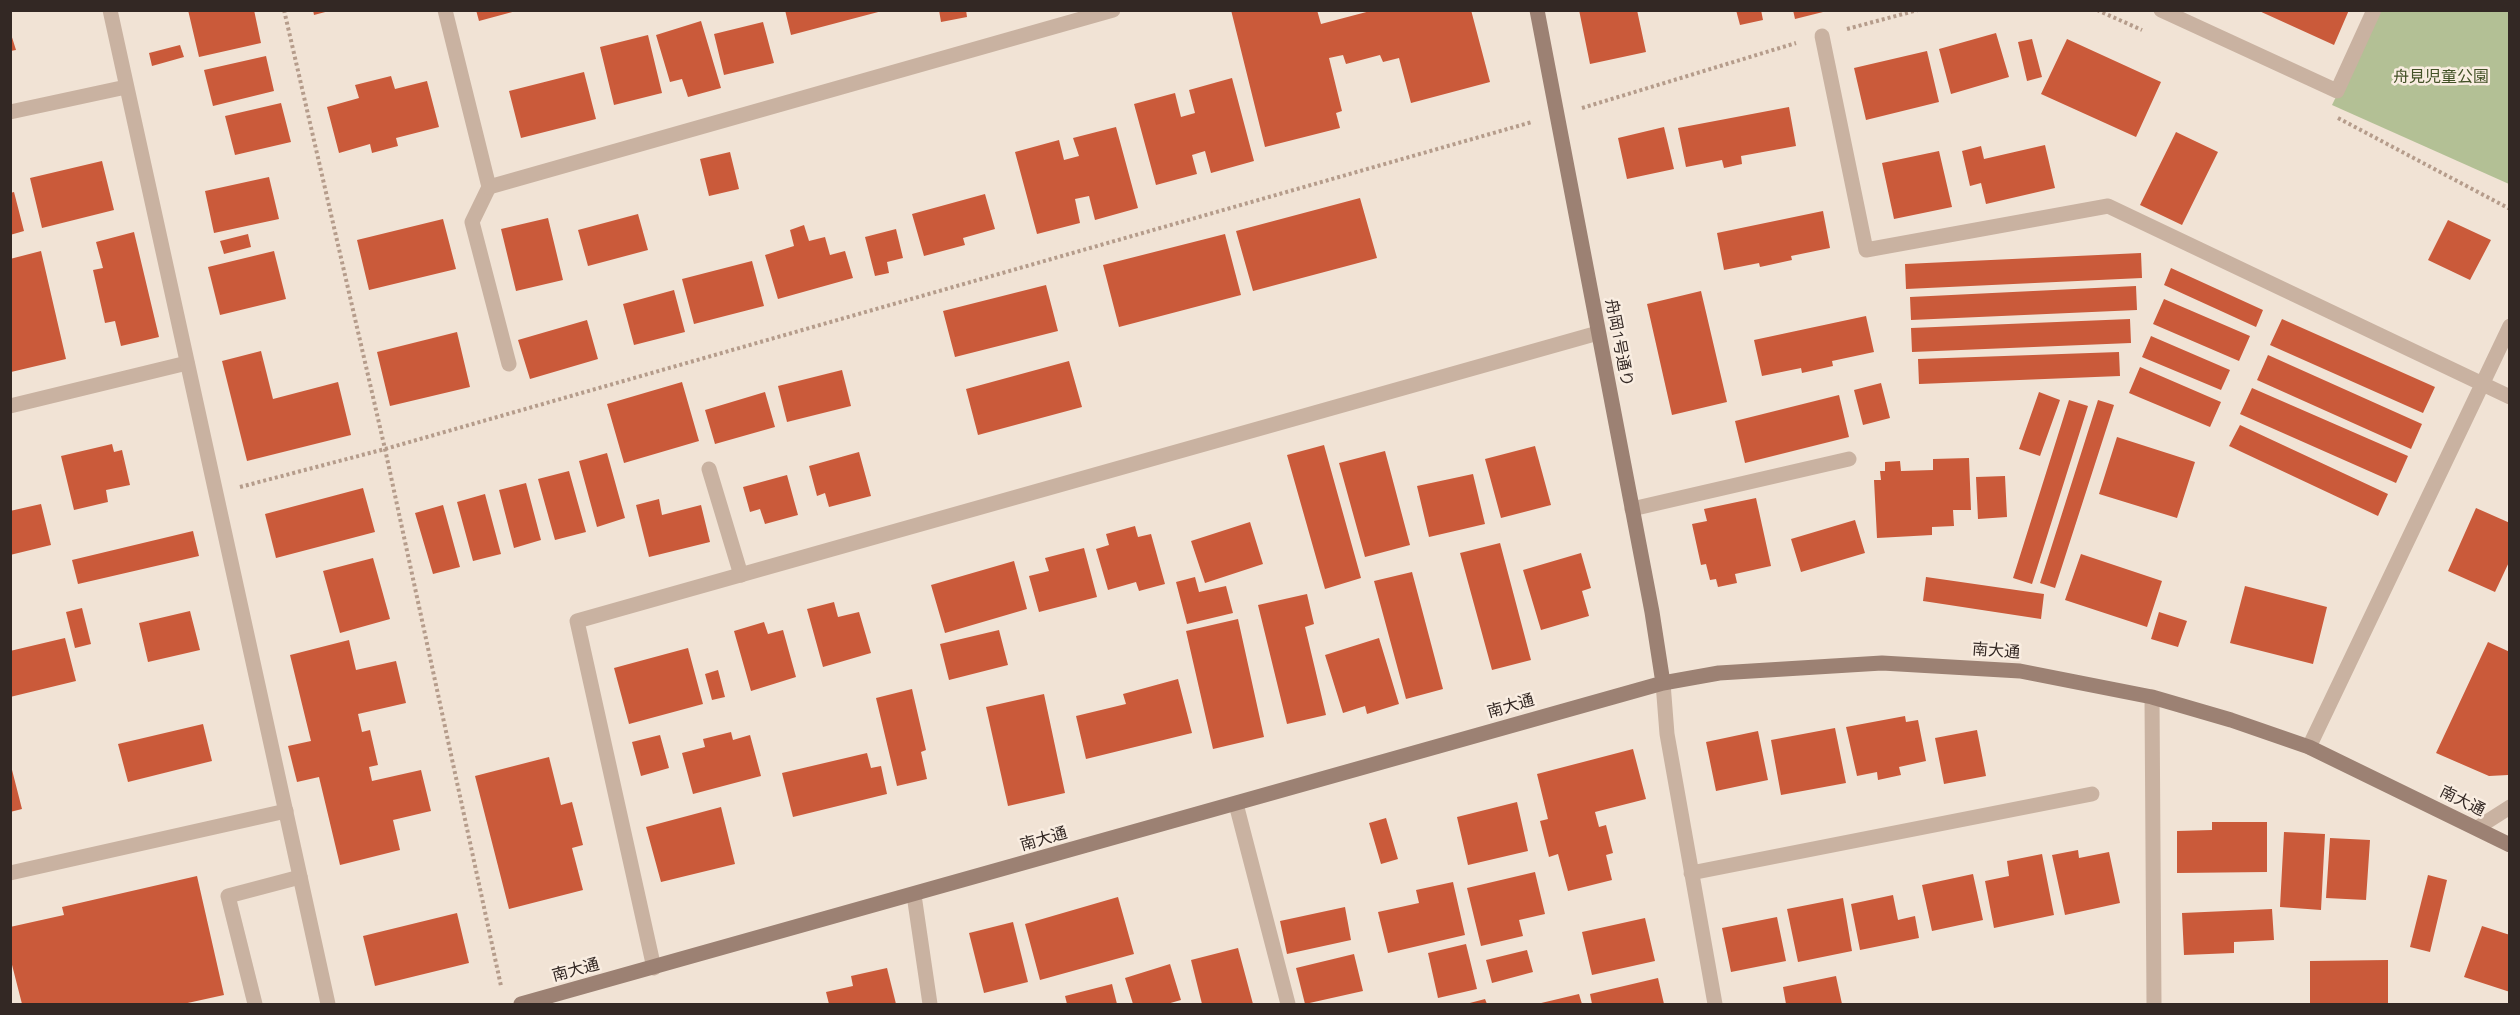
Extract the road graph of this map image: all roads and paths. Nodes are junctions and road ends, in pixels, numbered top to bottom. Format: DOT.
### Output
graph roads {
  1 [pos="110,10"];
  2 [pos="284,10"];
  3 [pos="445,10"];
  4 [pos="1113,10"];
  5 [pos="1537,10"];
  6 [pos="1918,10"];
  7 [pos="2161,10"];
  8 [pos="2374,10"];
  9 [pos="1822,36"];
  10 [pos="126,87"];
  11 [pos="10,112"];
  12 [pos="1558,115"];
  13 [pos="2337,117"];
  14 [pos="489,187"];
  15 [pos="2510,209"];
  16 [pos="2510,326"];
  17 [pos="1598,333"];
  18 [pos="187,363"];
  19 [pos="510,364"];
  20 [pos="2482,385"];
  21 [pos="2510,397"];
  22 [pos="10,406"];
  23 [pos="385,449"];
  24 [pos="1849,459"];
  25 [pos="709,469"];
  26 [pos="216,493"];
  27 [pos="1632,509"];
  28 [pos="741,575"];
  29 [pos="1663,683"];
  30 [pos="2152,697"];
  31 [pos="2308,747"];
  32 [pos="2092,794"];
  33 [pos="1236,804"];
  34 [pos="2510,807"];
  35 [pos="286,811"];
  36 [pos="2476,828"];
  37 [pos="2510,845"];
  38 [pos="10,873"];
  39 [pos="1692,873"];
  40 [pos="300,877"];
  41 [pos="914,895"];
  42 [pos="654,968"];
  43 [pos="502,993"];
  44 [pos="255,1005"];
  45 [pos="328,1005"];
  46 [pos="521,1005"];
  47 [pos="930,1005"];
  48 [pos="1288,1005"];
  49 [pos="1715,1005"];
  50 [pos="2154,1005"];
  1 -- 10 [label="street"];
  2 -- 23 [label="path"];
  3 -- 14 [label="street"];
  4 -- 14 [label="street"];
  5 -- 12 [label="street, 舟岡1号通り"];
  6 -- 9 [label="path"];
  7 -- 8 [label="street"];
  9 -- 12 [label="path"];
  9 -- 20 [label="street"];
  10 -- 11 [label="street"];
  10 -- 18 [label="street"];
  12 -- 17 [label="street, 舟岡1号通り"];
  12 -- 23 [label="path"];
  13 -- 15 [label="path"];
  14 -- 19 [label="street"];
  16 -- 20 [label="street"];
  17 -- 27 [label="street, 舟岡1号通り"];
  17 -- 28 [label="street"];
  18 -- 22 [label="street"];
  18 -- 26 [label="street"];
  20 -- 21 [label="street"];
  20 -- 31 [label="street"];
  23 -- 26 [label="path"];
  23 -- 43 [label="path"];
  24 -- 27 [label="street"];
  25 -- 28 [label="street"];
  26 -- 35 [label="street"];
  27 -- 29 [label="street, 舟岡1号通り"];
  28 -- 42 [label="street"];
  29 -- 30 [label="street, 南大通"];
  29 -- 33 [label="street, 南大通"];
  29 -- 39 [label="street"];
  30 -- 31 [label="street, 南大通"];
  30 -- 50 [label="street"];
  31 -- 36 [label="street, 南大通"];
  32 -- 39 [label="street"];
  33 -- 41 [label="street, 南大通"];
  33 -- 48 [label="street"];
  34 -- 36 [label="street"];
  35 -- 38 [label="street"];
  35 -- 40 [label="street"];
  36 -- 37 [label="street, 南大通"];
  39 -- 49 [label="street"];
  40 -- 44 [label="street"];
  40 -- 45 [label="street"];
  41 -- 42 [label="street, 南大通"];
  41 -- 47 [label="street"];
  42 -- 46 [label="street, 南大通"];
}
